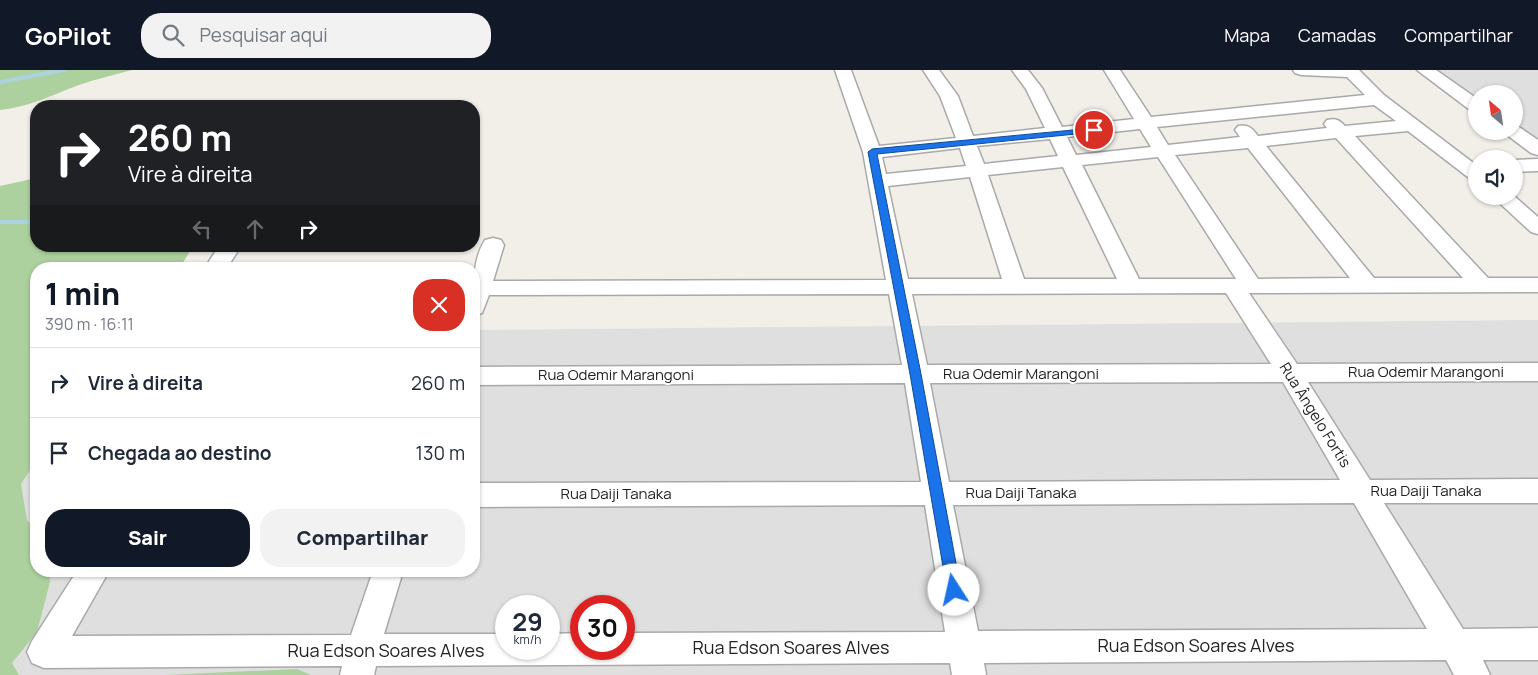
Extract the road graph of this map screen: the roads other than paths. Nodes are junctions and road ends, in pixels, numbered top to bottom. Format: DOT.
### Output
graph roads {
  1 [pos="843,70"];
  2 [pos="932,70"];
  3 [pos="1020,70"];
  4 [pos="1112,70"];
  5 [pos="1302,70"];
  6 [pos="1425,70"];
  7 [pos="1351,71"];
  8 [pos="1378,99"];
  9 [pos="1468,100"];
  10 [pos="1316,106"];
  11 [pos="1232,115"];
  12 [pos="1147,124"];
  13 [pos="1411,125"];
  14 [pos="1341,132"];
  15 [pos="1058,134"];
  16 [pos="1523,138"];
  17 [pos="1253,141"];
  18 [pos="966,142"];
  19 [pos="1538,149"];
  20 [pos="1163,151"];
  21 [pos="872,152"];
  22 [pos="1070,160"];
  23 [pos="1538,165"];
  24 [pos="1468,166"];
  25 [pos="1523,166"];
  26 [pos="977,170"];
  27 [pos="878,181"];
  28 [pos="1512,205"];
  29 [pos="1538,228"];
  30 [pos="493,245"];
  31 [pos="480,283"];
  32 [pos="1131,285"];
  33 [pos="1241,285"];
  34 [pos="1368,285"];
  35 [pos="1482,285"];
  36 [pos="1538,285"];
  37 [pos="1015,286"];
  38 [pos="899,287"];
  39 [pos="480,295"];
  40 [pos="1538,372"];
  41 [pos="1290,373"];
  42 [pos="916,374"];
  43 [pos="480,376"];
  44 [pos="1538,491"];
  45 [pos="1362,492"];
  46 [pos="937,493"];
  47 [pos="480,495"];
  48 [pos="90,577"];
  49 [pos="386,577"];
  50 [pos="1538,644"];
  51 [pos="1454,645"];
  52 [pos="966,661"];
  53 [pos="359,663"];
  54 [pos="1473,675"];
  1 -- 21 [label="street"];
  2 -- 18 [label="street"];
  3 -- 15 [label="street"];
  4 -- 12 [label="street, Rua Ângelo Fortis"];
  5 -- 7 [label="street"];
  6 -- 9 [label="street"];
  7 -- 8 [label="street"];
  8 -- 10 [label="street"];
  8 -- 13 [label="street"];
  10 -- 11 [label="street"];
  10 -- 14 [label="street"];
  11 -- 12 [label="street"];
  11 -- 17 [label="street"];
  12 -- 15 [label="street"];
  12 -- 20 [label="street, Rua Ângelo Fortis"];
  13 -- 14 [label="street"];
  13 -- 24 [label="street"];
  14 -- 17 [label="street"];
  14 -- 35 [label="street"];
  15 -- 18 [label="street"];
  15 -- 22 [label="street"];
  16 -- 19 [label="street"];
  17 -- 20 [label="street"];
  17 -- 34 [label="street"];
  18 -- 21 [label="street"];
  18 -- 26 [label="street"];
  20 -- 22 [label="street"];
  20 -- 33 [label="street, Rua Ângelo Fortis"];
  21 -- 27 [label="street"];
  22 -- 26 [label="street"];
  22 -- 32 [label="street"];
  23 -- 25 [label="street"];
  26 -- 27 [label="street"];
  26 -- 37 [label="street"];
  27 -- 38 [label="street"];
  28 -- 29 [label="street"];
  30 -- 31 [label="street"];
  32 -- 33 [label="street"];
  32 -- 37 [label="street"];
  33 -- 34 [label="street"];
  33 -- 41 [label="street, Rua Ângelo Fortis"];
  34 -- 35 [label="street"];
  35 -- 36 [label="street"];
  37 -- 38 [label="street"];
  38 -- 39 [label="street"];
  38 -- 42 [label="street"];
  40 -- 41 [label="street, Rua Odemir Marangoni"];
  41 -- 42 [label="street, Rua Odemir Marangoni"];
  41 -- 45 [label="street, Rua Ângelo Fortis"];
  42 -- 43 [label="street, Rua Odemir Marangoni"];
  42 -- 46 [label="street"];
  44 -- 45 [label="street, Rua Daiji Tanaka"];
  45 -- 46 [label="street, Rua Daiji Tanaka"];
  45 -- 51 [label="street, Rua Ângelo Fortis"];
  46 -- 47 [label="street, Rua Daiji Tanaka"];
  46 -- 52 [label="street"];
  48 -- 53 [label="street, Rua Edson Soares Alves"];
  49 -- 53 [label="street"];
  50 -- 51 [label="street, Rua Edson Soares Alves"];
  51 -- 52 [label="street, Rua Edson Soares Alves"];
  51 -- 54 [label="street, Rua Ângelo Fortis"];
  52 -- 53 [label="street, Rua Edson Soares Alves"];
}
